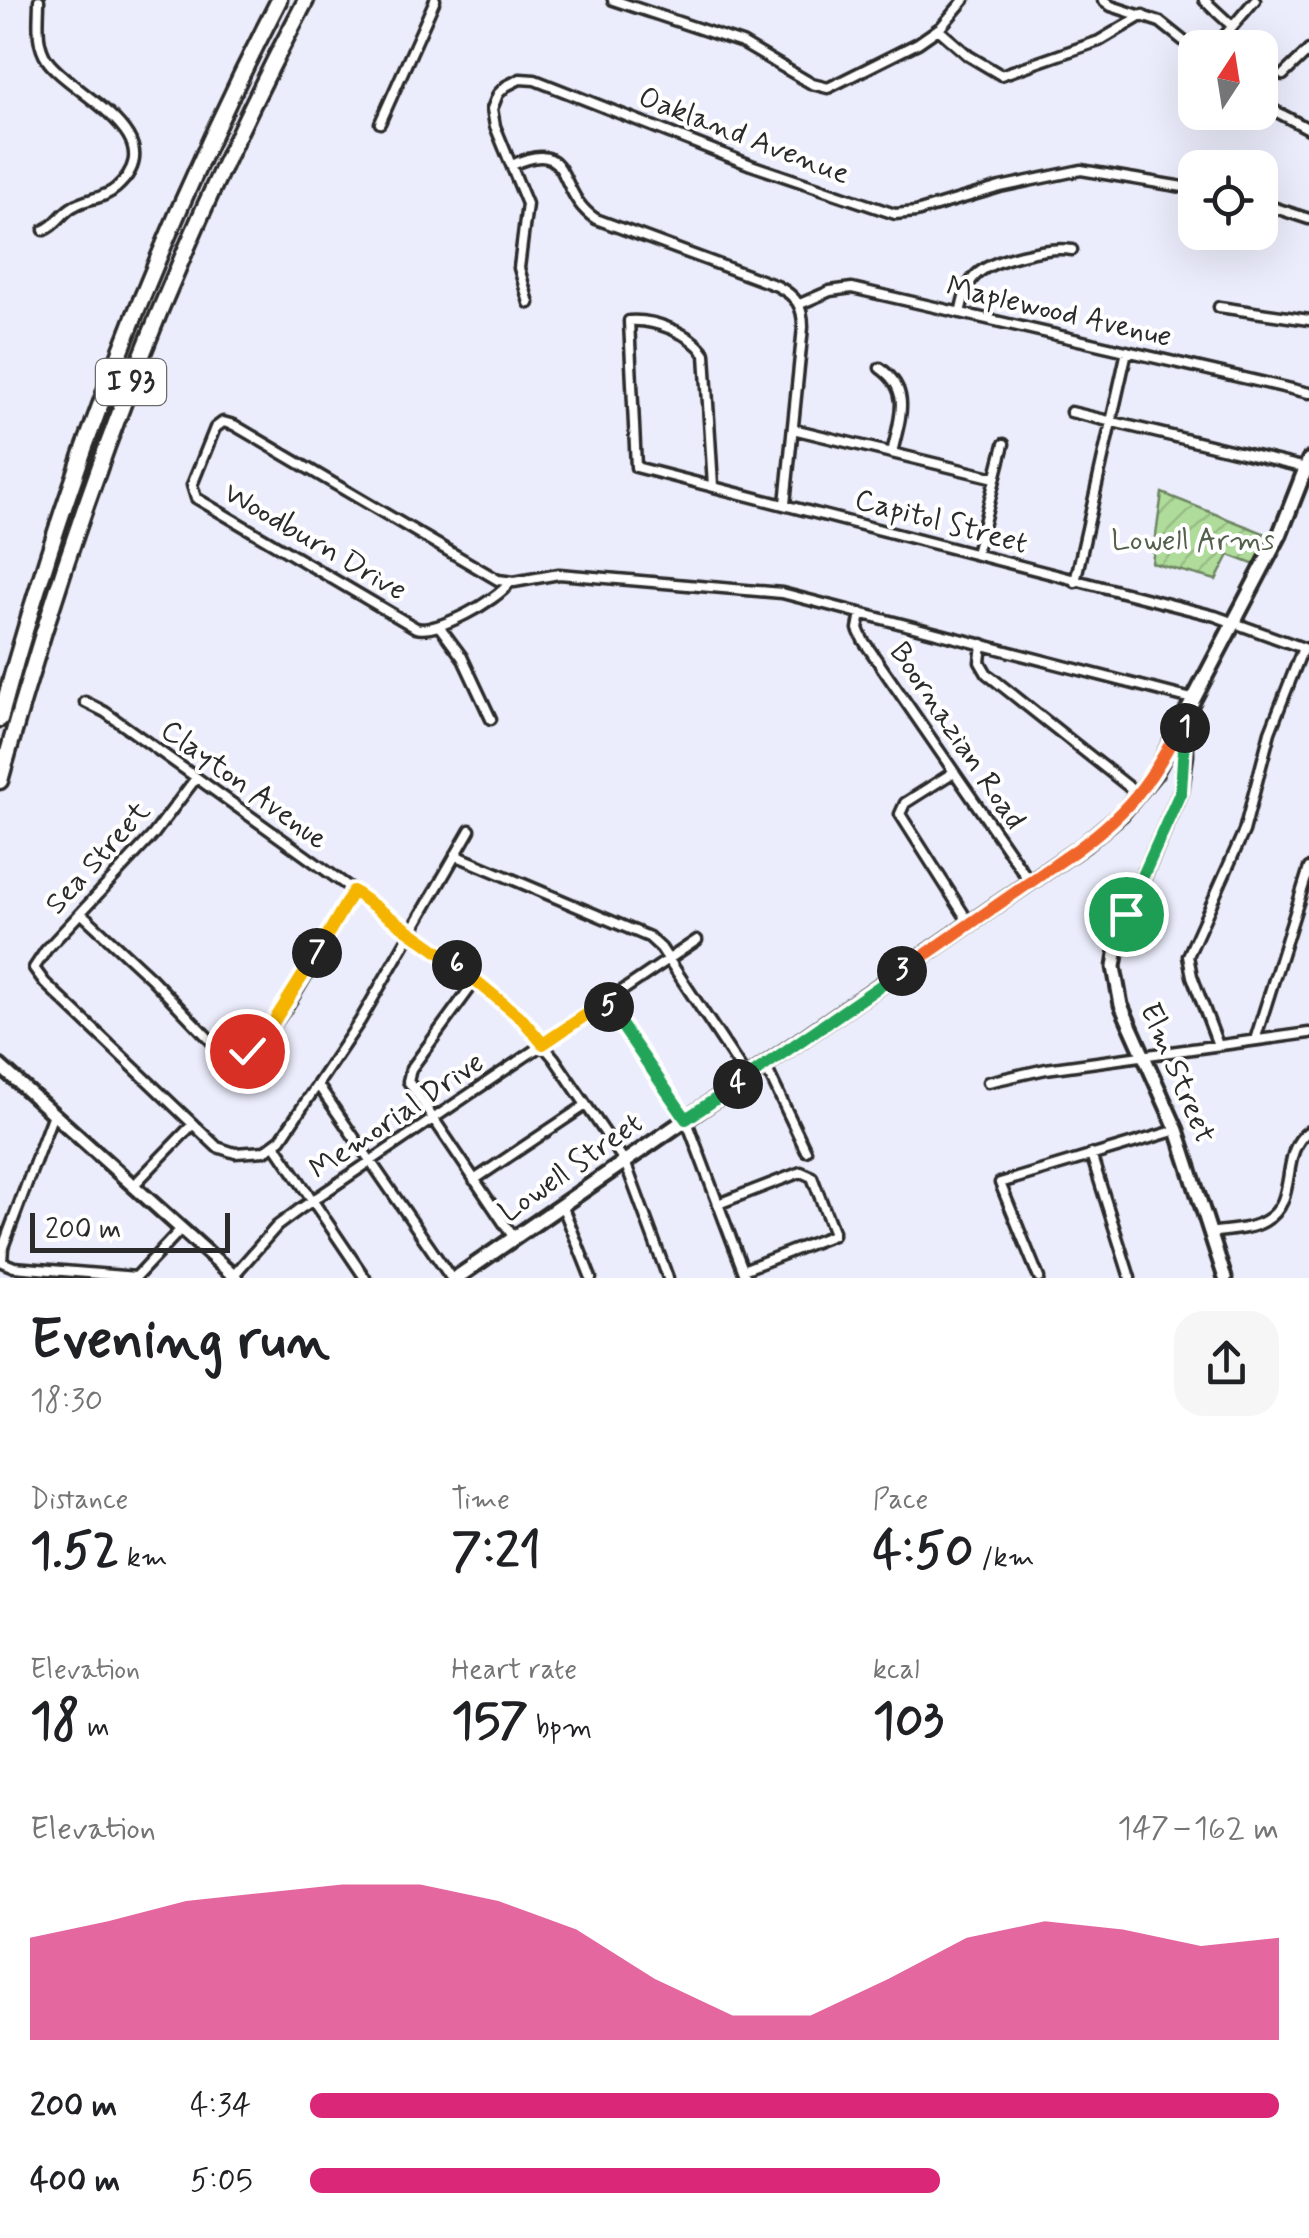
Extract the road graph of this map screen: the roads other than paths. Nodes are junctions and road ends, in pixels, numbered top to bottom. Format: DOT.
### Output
graph roads {
  1 [pos="40,0"];
  2 [pos="279,0"];
  3 [pos="306,0"];
  4 [pos="435,0"];
  5 [pos="612,0"];
  6 [pos="963,0"];
  7 [pos="1102,0"];
  8 [pos="1204,0"];
  9 [pos="1256,0"];
  10 [pos="1142,16"];
  11 [pos="1232,25"];
  12 [pos="938,29"];
  13 [pos="1228,30"];
  14 [pos="1178,36"];
  15 [pos="1309,50"];
  16 [pos="1283,76"];
  17 [pos="1278,112"];
  18 [pos="380,122"];
  19 [pos="1309,128"];
  20 [pos="512,166"];
  21 [pos="1178,186"];
  22 [pos="1278,210"];
  23 [pos="1309,219"];
  24 [pos="44,230"];
  25 [pos="1072,250"];
  26 [pos="528,303"];
  27 [pos="800,304"];
  28 [pos="1219,307"];
  29 [pos="960,312"];
  30 [pos="1309,320"];
  31 [pos="1127,351"];
  32 [pos="880,368"];
  33 [pos="1309,393"];
  34 [pos="1071,412"];
  35 [pos="1111,422"];
  36 [pos="793,429"];
  37 [pos="1004,444"];
  38 [pos="892,453"];
  39 [pos="1308,464"];
  40 [pos="995,478"];
  41 [pos="713,486"];
  42 [pos="785,504"];
  43 [pos="976,554"];
  44 [pos="509,582"];
  45 [pos="1074,582"];
  46 [pos="861,613"];
  47 [pos="1233,621"];
  48 [pos="439,626"];
  49 [pos="982,644"];
  50 [pos="1306,649"];
  51 [pos="1192,700"];
  52 [pos="85,702"];
  53 [pos="1184,717"];
  54 [pos="0,719"];
  55 [pos="491,719"];
  56 [pos="954,772"];
  57 [pos="196,778"];
  58 [pos="0,782"];
  59 [pos="1139,795"];
  60 [pos="470,830"];
  61 [pos="455,855"];
  62 [pos="1309,868"];
  63 [pos="1030,882"];
  64 [pos="353,891"];
  65 [pos="80,913"];
  66 [pos="970,924"];
  67 [pos="412,932"];
  68 [pos="697,940"];
  69 [pos="668,960"];
  70 [pos="476,980"];
  71 [pos="605,1002"];
  72 [pos="1309,1033"];
  73 [pos="1255,1040"];
  74 [pos="543,1044"];
  75 [pos="1218,1045"];
  76 [pos="1144,1054"];
  77 [pos="765,1065"];
  78 [pos="0,1066"];
  79 [pos="747,1078"];
  80 [pos="988,1082"];
  81 [pos="318,1084"];
  82 [pos="586,1106"];
  83 [pos="53,1114"];
  84 [pos="433,1119"];
  85 [pos="686,1119"];
  86 [pos="193,1124"];
  87 [pos="1177,1130"];
  88 [pos="1309,1131"];
  89 [pos="274,1145"];
  90 [pos="806,1151"];
  91 [pos="1091,1154"];
  92 [pos="371,1161"];
  93 [pos="625,1162"];
  94 [pos="474,1180"];
  95 [pos="133,1186"];
  96 [pos="312,1200"];
  97 [pos="718,1204"];
  98 [pos="562,1205"];
  99 [pos="181,1229"];
  100 [pos="1210,1234"];
  101 [pos="514,1238"];
  102 [pos="744,1274"];
  103 [pos="235,1277"];
  104 [pos="365,1278"];
  105 [pos="454,1278"];
  106 [pos="591,1278"];
  107 [pos="668,1278"];
  108 [pos="1039,1278"];
  109 [pos="1130,1278"];
  110 [pos="1225,1278"];
  1 -- 24 [label="street"];
  2 -- 54 [label="highway, I 93"];
  3 -- 58 [label="highway, I 93"];
  4 -- 18 [label="street"];
  5 -- 12 [label="street"];
  6 -- 12 [label="street"];
  7 -- 10 [label="street"];
  8 -- 11 [label="street"];
  9 -- 11 [label="street"];
  10 -- 12 [label="street"];
  10 -- 14 [label="street"];
  11 -- 13 [label="street"];
  15 -- 16 [label="street"];
  17 -- 19 [label="street"];
  20 -- 21 [label="street, Oakland Avenue"];
  20 -- 26 [label="street, Oakland Avenue"];
  20 -- 27 [label="street"];
  22 -- 23 [label="street"];
  25 -- 29 [label="street"];
  27 -- 29 [label="street, Maplewood Avenue"];
  27 -- 36 [label="street"];
  28 -- 30 [label="street"];
  29 -- 31 [label="street, Maplewood Avenue"];
  31 -- 33 [label="street, Maplewood Avenue"];
  31 -- 35 [label="street"];
  32 -- 38 [label="street"];
  34 -- 35 [label="street"];
  35 -- 39 [label="street"];
  35 -- 45 [label="street"];
  36 -- 38 [label="street"];
  36 -- 42 [label="street"];
  37 -- 40 [label="street"];
  38 -- 40 [label="street"];
  39 -- 47 [label="main road, Lowell Street"];
  40 -- 43 [label="street"];
  41 -- 41 [label="street, Capitol Street"];
  41 -- 42 [label="street, Capitol Street"];
  42 -- 43 [label="street, Capitol Street"];
  43 -- 45 [label="street, Capitol Street"];
  44 -- 46 [label="street"];
  44 -- 48 [label="street"];
  44 -- 48 [label="street, Woodburn Drive"];
  45 -- 47 [label="street, Capitol Street"];
  46 -- 49 [label="street"];
  46 -- 56 [label="street, Boornazian Road"];
  47 -- 50 [label="street, Capitol Street"];
  47 -- 51 [label="main road, Lowell Street"];
  48 -- 55 [label="street"];
  49 -- 51 [label="street"];
  49 -- 59 [label="street"];
  50 -- 75 [label="street"];
  51 -- 53 [label="main road, Lowell Street"];
  52 -- 57 [label="street, Clayton Avenue"];
  53 -- 59 [label="main road, Lowell Street"];
  53 -- 76 [label="street, Elm Street"];
  56 -- 63 [label="street, Boornazian Road"];
  56 -- 66 [label="street"];
  57 -- 64 [label="street, Clayton Avenue"];
  57 -- 65 [label="street, Sea Street"];
  59 -- 63 [label="main road, Lowell Street"];
  60 -- 61 [label="street"];
  61 -- 67 [label="street"];
  61 -- 69 [label="street"];
  62 -- 73 [label="street"];
  63 -- 66 [label="main road, Lowell Street"];
  64 -- 65 [label="street"];
  64 -- 67 [label="street, Clayton Avenue"];
  65 -- 86 [label="street, Sea Street"];
  66 -- 77 [label="main road, Lowell Street"];
  67 -- 70 [label="street, Clayton Avenue"];
  67 -- 81 [label="street"];
  68 -- 69 [label="street, Memorial Drive"];
  69 -- 71 [label="street, Memorial Drive"];
  69 -- 79 [label="street"];
  70 -- 74 [label="street, Clayton Avenue"];
  70 -- 84 [label="street"];
  71 -- 74 [label="street, Memorial Drive"];
  71 -- 85 [label="street"];
  72 -- 73 [label="street"];
  73 -- 75 [label="street"];
  74 -- 82 [label="street, Clayton Avenue"];
  74 -- 84 [label="street, Memorial Drive"];
  75 -- 76 [label="street"];
  76 -- 80 [label="street"];
  76 -- 87 [label="street, Elm Street"];
  77 -- 79 [label="main road, Lowell Street"];
  77 -- 90 [label="street"];
  78 -- 83 [label="street"];
  79 -- 85 [label="main road, Lowell Street"];
  81 -- 89 [label="street"];
  81 -- 92 [label="street"];
  82 -- 93 [label="street, Clayton Avenue"];
  82 -- 94 [label="street"];
  83 -- 95 [label="street"];
  83 -- 99 [label="street"];
  84 -- 92 [label="street, Memorial Drive"];
  84 -- 94 [label="street"];
  85 -- 93 [label="main road, Lowell Street"];
  85 -- 97 [label="street"];
  86 -- 89 [label="street"];
  86 -- 95 [label="street"];
  87 -- 91 [label="street"];
  87 -- 100 [label="street, Elm Street"];
  88 -- 100 [label="street"];
  89 -- 96 [label="street"];
  91 -- 108 [label="street"];
  91 -- 109 [label="street"];
  92 -- 96 [label="street, Memorial Drive"];
  92 -- 105 [label="street"];
  93 -- 98 [label="main road, Lowell Street"];
  93 -- 107 [label="street, Clayton Avenue"];
  94 -- 101 [label="street"];
  95 -- 99 [label="street"];
  96 -- 103 [label="street, Memorial Drive"];
  96 -- 104 [label="street"];
  97 -- 102 [label="street"];
  97 -- 102 [label="street"];
  98 -- 101 [label="main road, Lowell Street"];
  98 -- 106 [label="street"];
  99 -- 103 [label="street"];
  100 -- 110 [label="street, Elm Street"];
  101 -- 105 [label="main road, Lowell Street"];
}
